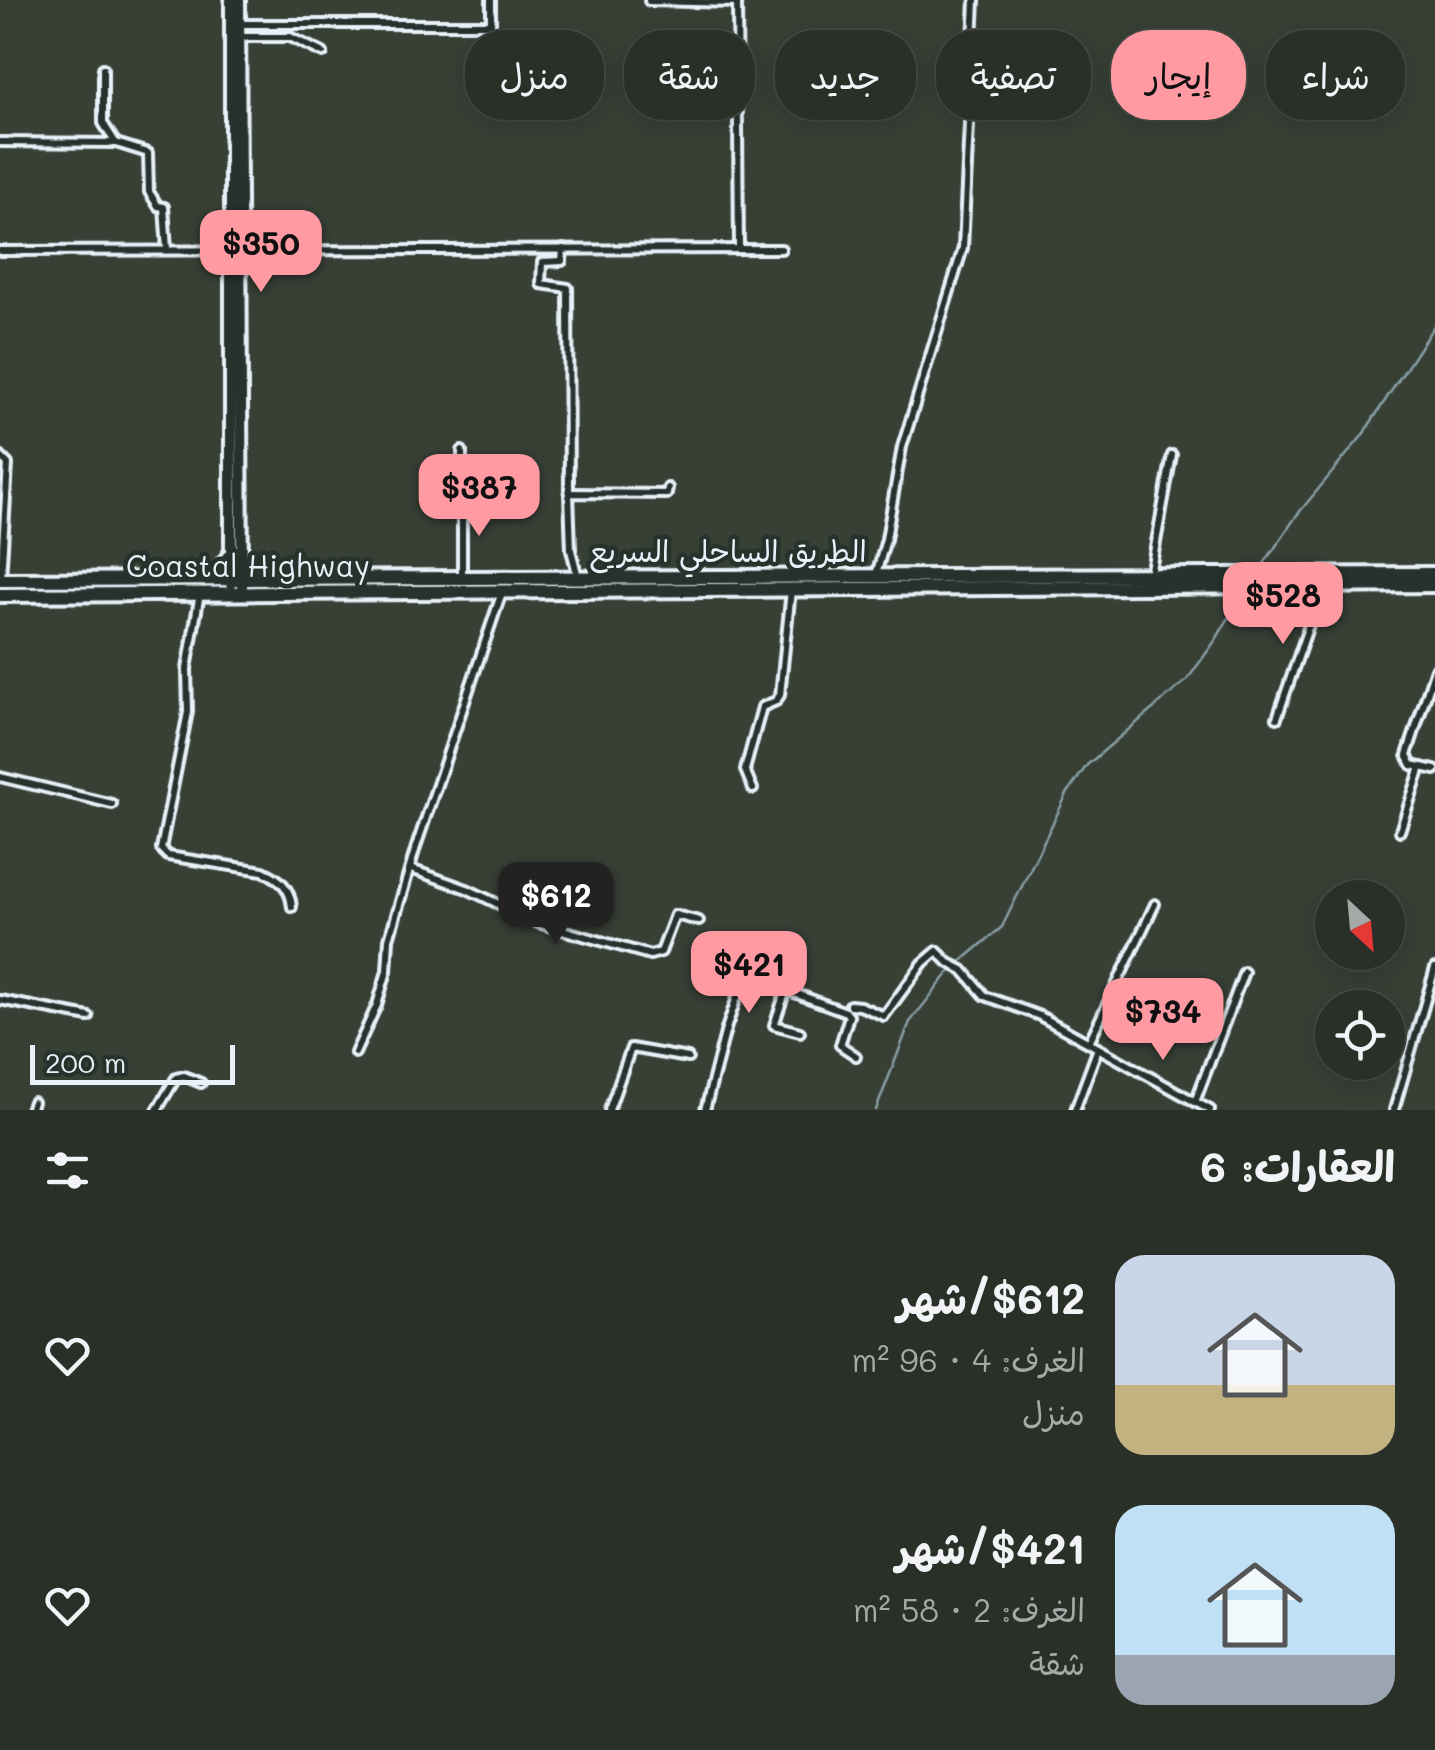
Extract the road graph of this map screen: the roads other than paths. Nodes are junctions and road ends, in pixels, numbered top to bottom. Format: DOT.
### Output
graph roads {
  1 [pos="230,0"];
  2 [pos="239,0"];
  3 [pos="492,0"];
  4 [pos="975,0"];
  5 [pos="649,1"];
  6 [pos="738,2"];
  7 [pos="240,24"];
  8 [pos="235,37"];
  9 [pos="323,53"];
  10 [pos="103,68"];
  11 [pos="0,142"];
  12 [pos="116,143"];
  13 [pos="738,248"];
  14 [pos="563,249"];
  15 [pos="780,249"];
  16 [pos="0,250"];
  17 [pos="167,250"];
  18 [pos="235,252"];
  19 [pos="462,451"];
  20 [pos="1172,455"];
  21 [pos="0,456"];
  22 [pos="668,488"];
  23 [pos="569,493"];
  24 [pos="235,556"];
  25 [pos="1435,574"];
  26 [pos="462,576"];
  27 [pos="876,576"];
  28 [pos="1150,576"];
  29 [pos="579,578"];
  30 [pos="264,579"];
  31 [pos="0,580"];
  32 [pos="1217,581"];
  33 [pos="1264,581"];
  34 [pos="237,585"];
  35 [pos="1435,585"];
  36 [pos="201,586"];
  37 [pos="1322,586"];
  38 [pos="791,589"];
  39 [pos="503,591"];
  40 [pos="0,594"];
  41 [pos="1435,670"];
  42 [pos="1277,718"];
  43 [pos="1421,767"];
  44 [pos="1435,770"];
  45 [pos="0,778"];
  46 [pos="753,789"];
  47 [pos="112,804"];
  48 [pos="1400,831"];
  49 [pos="411,868"];
  50 [pos="1155,904"];
  51 [pos="292,907"];
  52 [pos="699,921"];
  53 [pos="1435,968"];
  54 [pos="1244,972"];
  55 [pos="786,990"];
  56 [pos="0,1000"];
  57 [pos="850,1005"];
  58 [pos="89,1017"];
  59 [pos="800,1032"];
  60 [pos="1089,1042"];
  61 [pos="1098,1048"];
  62 [pos="355,1053"];
  63 [pos="856,1056"];
  64 [pos="688,1058"];
  65 [pos="201,1083"];
  66 [pos="1195,1102"];
  67 [pos="157,1110"];
  68 [pos="609,1110"];
  69 [pos="705,1110"];
  70 [pos="1075,1110"];
  71 [pos="1210,1110"];
  72 [pos="1394,1110"];
  1 -- 8 [label="street"];
  2 -- 7 [label="street"];
  3 -- 7 [label="street"];
  4 -- 27 [label="street"];
  5 -- 6 [label="street"];
  6 -- 13 [label="street"];
  7 -- 8 [label="street"];
  8 -- 9 [label="street"];
  8 -- 18 [label="street"];
  10 -- 12 [label="street"];
  11 -- 12 [label="street"];
  12 -- 17 [label="street"];
  13 -- 14 [label="street"];
  13 -- 15 [label="street"];
  14 -- 18 [label="street"];
  14 -- 23 [label="street"];
  16 -- 17 [label="street"];
  17 -- 18 [label="street"];
  18 -- 24 [label="street"];
  19 -- 26 [label="street"];
  20 -- 28 [label="street"];
  21 -- 31 [label="street"];
  22 -- 23 [label="street"];
  23 -- 29 [label="street"];
  24 -- 30 [label="highway"];
  24 -- 34 [label="street"];
  24 -- 36 [label="highway"];
  25 -- 33 [label="highway"];
  26 -- 29 [label="highway, الطريق الساحلي السريع"];
  26 -- 30 [label="highway, الطريق الساحلي السريع"];
  27 -- 28 [label="highway, الطريق الساحلي السريع"];
  27 -- 29 [label="highway, الطريق الساحلي السريع"];
  28 -- 32 [label="highway, الطريق الساحلي السريع"];
  30 -- 34 [label="highway, الطريق الساحلي السريع"];
  31 -- 36 [label="highway"];
  32 -- 33 [label="highway"];
  32 -- 38 [label="highway, Coastal Highway"];
  33 -- 37 [label="highway"];
  34 -- 36 [label="highway, Coastal Highway"];
  34 -- 39 [label="highway, Coastal Highway"];
  35 -- 37 [label="highway"];
  36 -- 40 [label="highway, Coastal Highway"];
  36 -- 51 [label="street"];
  37 -- 42 [label="street"];
  38 -- 39 [label="highway, Coastal Highway"];
  38 -- 46 [label="street"];
  39 -- 49 [label="street"];
  41 -- 43 [label="street"];
  43 -- 44 [label="street"];
  43 -- 48 [label="street"];
  45 -- 47 [label="street"];
  49 -- 52 [label="street"];
  49 -- 62 [label="street"];
  50 -- 60 [label="street"];
  53 -- 72 [label="street"];
  54 -- 66 [label="street"];
  55 -- 59 [label="street"];
  55 -- 63 [label="street"];
  55 -- 69 [label="street"];
  56 -- 58 [label="street"];
  57 -- 60 [label="street"];
  60 -- 61 [label="street"];
  61 -- 66 [label="street"];
  61 -- 70 [label="street"];
  64 -- 68 [label="street"];
  65 -- 67 [label="street"];
  66 -- 71 [label="street"];
}
